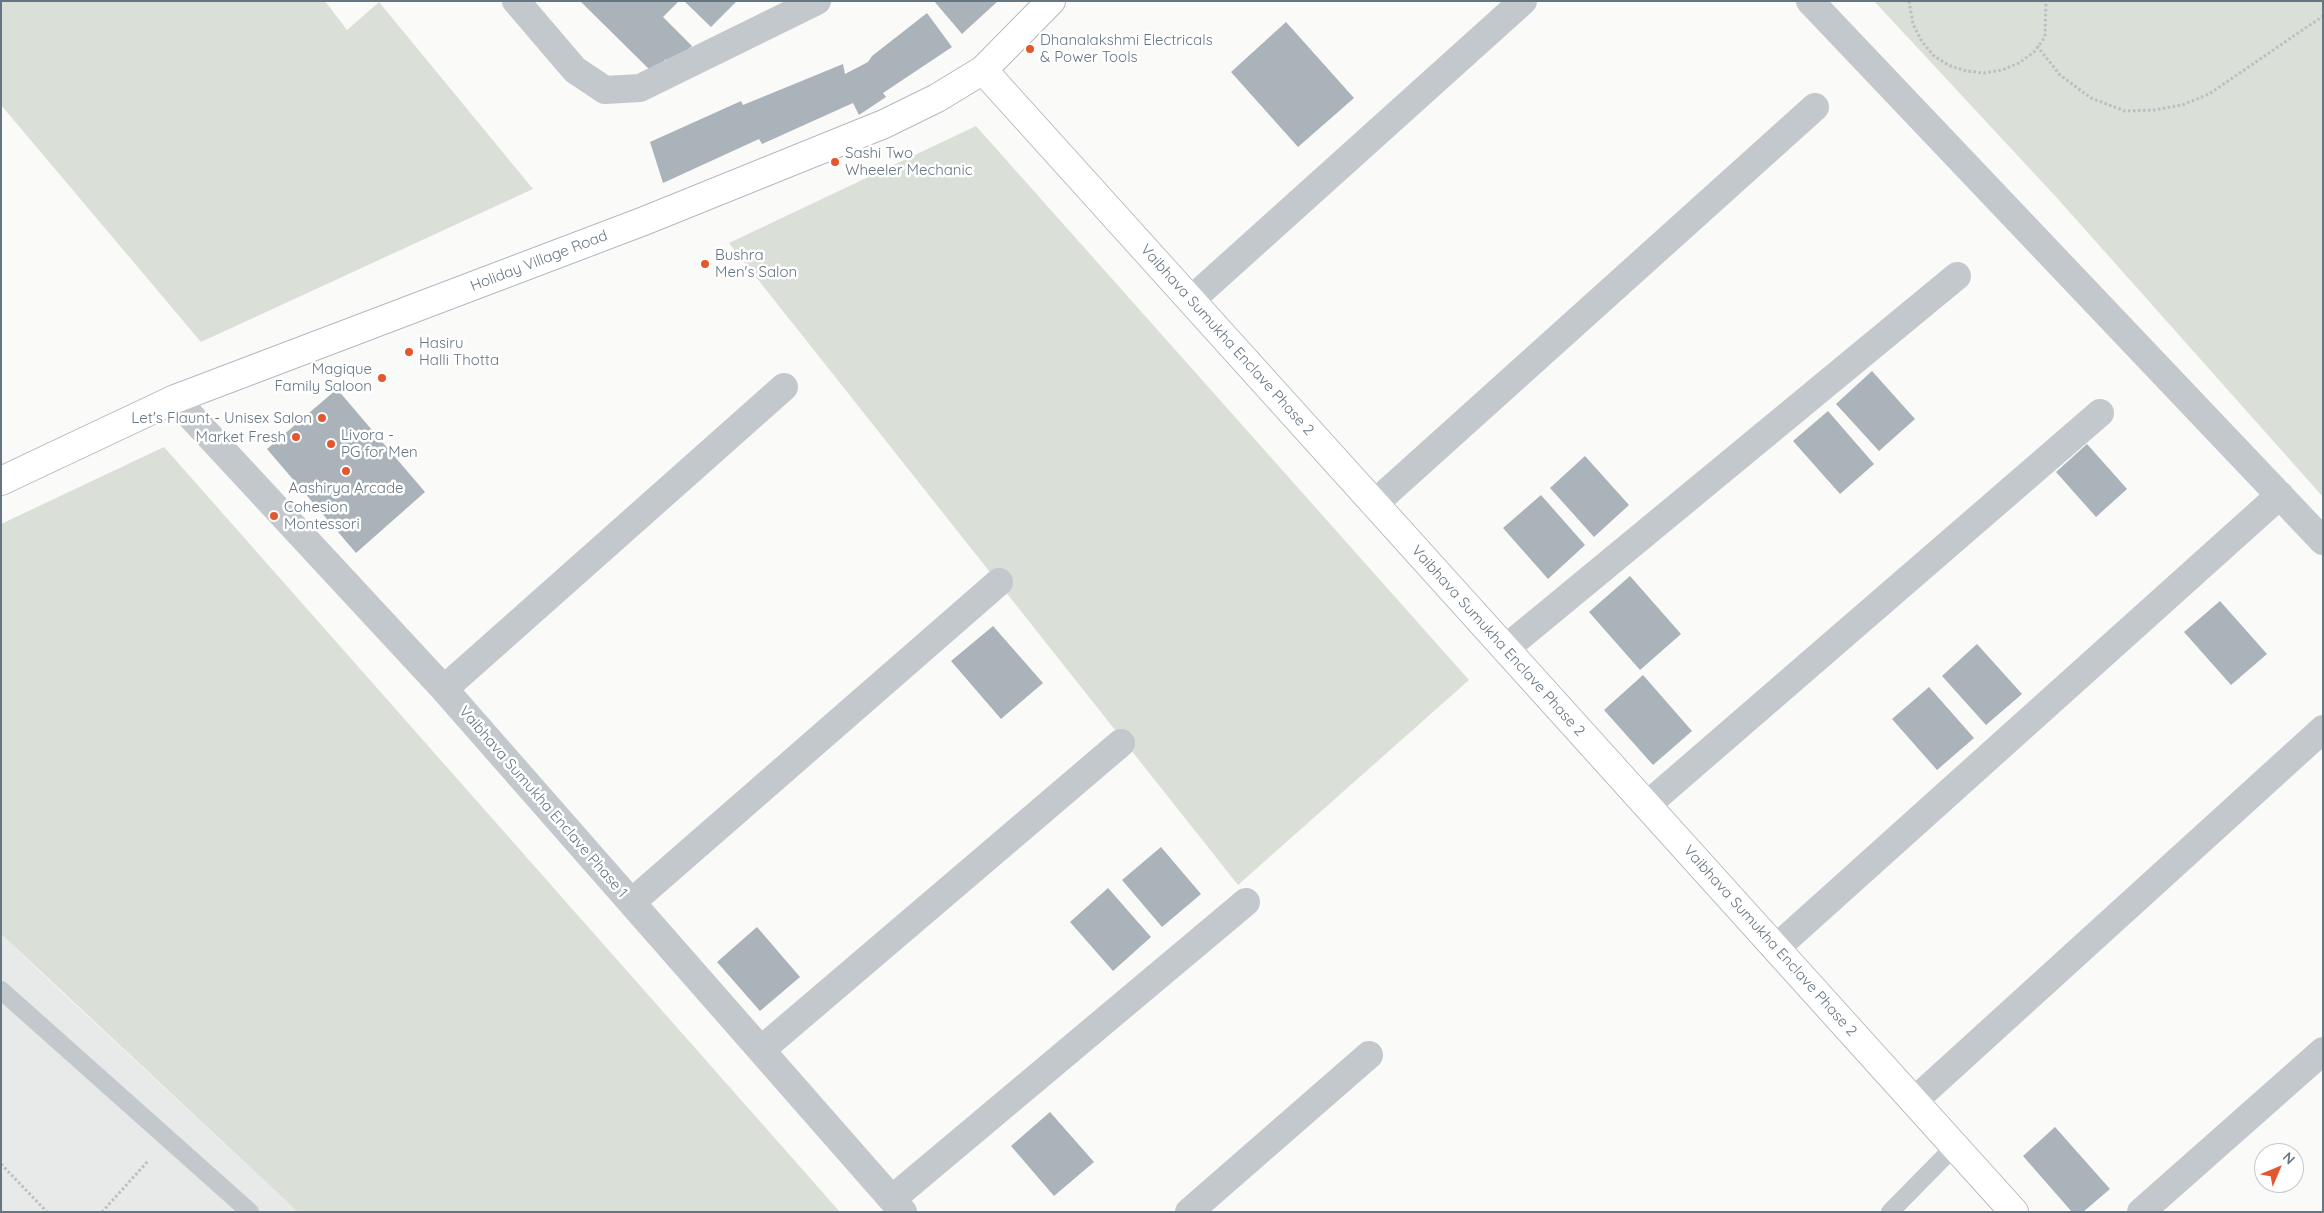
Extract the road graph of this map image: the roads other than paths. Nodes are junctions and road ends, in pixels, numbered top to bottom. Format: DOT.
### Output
graph roads {
  1 [pos="516,1"];
  2 [pos="1052,1"];
  3 [pos="1523,1"];
  4 [pos="1810,1"];
  5 [pos="814,2"];
  6 [pos="983,70"];
  7 [pos="1815,107"];
  8 [pos="1957,276"];
  9 [pos="1191,300"];
  10 [pos="784,387"];
  11 [pos="175,399"];
  12 [pos="2100,413"];
  13 [pos="1,481"];
  14 [pos="2280,495"];
  15 [pos="1374,504"];
  16 [pos="2323,541"];
  17 [pos="999,582"];
  18 [pos="1505,649"];
  19 [pos="444,689"];
  20 [pos="2323,729"];
  21 [pos="1121,743"];
  22 [pos="1646,805"];
  23 [pos="632,902"];
  24 [pos="1246,902"];
  25 [pos="1776,948"];
  26 [pos="1,990"];
  27 [pos="761,1050"];
  28 [pos="2323,1051"];
  29 [pos="1369,1055"];
  30 [pos="1914,1102"];
  31 [pos="1954,1146"];
  32 [pos="898,1205"];
  33 [pos="250,1212"];
  34 [pos="1189,1212"];
  35 [pos="1890,1212"];
  36 [pos="2014,1212"];
  37 [pos="2141,1212"];
  1 -- 5 [label="street"];
  2 -- 6 [label="street, Holiday Village Road"];
  3 -- 9 [label="street"];
  4 -- 14 [label="street"];
  6 -- 9 [label="street, Vaibhava Sumukha Enclave Phase 2"];
  6 -- 11 [label="street, Holiday Village Road"];
  7 -- 15 [label="street"];
  8 -- 18 [label="street"];
  9 -- 15 [label="street, Vaibhava Sumukha Enclave Phase 2"];
  10 -- 19 [label="street"];
  11 -- 13 [label="street, Holiday Village Road"];
  11 -- 19 [label="street, Vaibhava Sumukha Enclave Phase 1"];
  12 -- 22 [label="street"];
  14 -- 16 [label="street"];
  14 -- 25 [label="street"];
  15 -- 18 [label="street, Vaibhava Sumukha Enclave Phase 2"];
  17 -- 23 [label="street"];
  18 -- 22 [label="street, Vaibhava Sumukha Enclave Phase 2"];
  19 -- 23 [label="street, Vaibhava Sumukha Enclave Phase 1"];
  20 -- 30 [label="street"];
  21 -- 27 [label="street"];
  22 -- 25 [label="street, Vaibhava Sumukha Enclave Phase 2"];
  23 -- 27 [label="street, Vaibhava Sumukha Enclave Phase 1"];
  24 -- 32 [label="street"];
  25 -- 30 [label="street, Vaibhava Sumukha Enclave Phase 2"];
  26 -- 33 [label="lane"];
  27 -- 32 [label="street, Vaibhava Sumukha Enclave Phase 1"];
  28 -- 37 [label="street"];
  29 -- 34 [label="street"];
  30 -- 31 [label="street, Vaibhava Sumukha Enclave Phase 2"];
  31 -- 35 [label="lane"];
  31 -- 36 [label="street, Vaibhava Sumukha Enclave Phase 2"];
}
